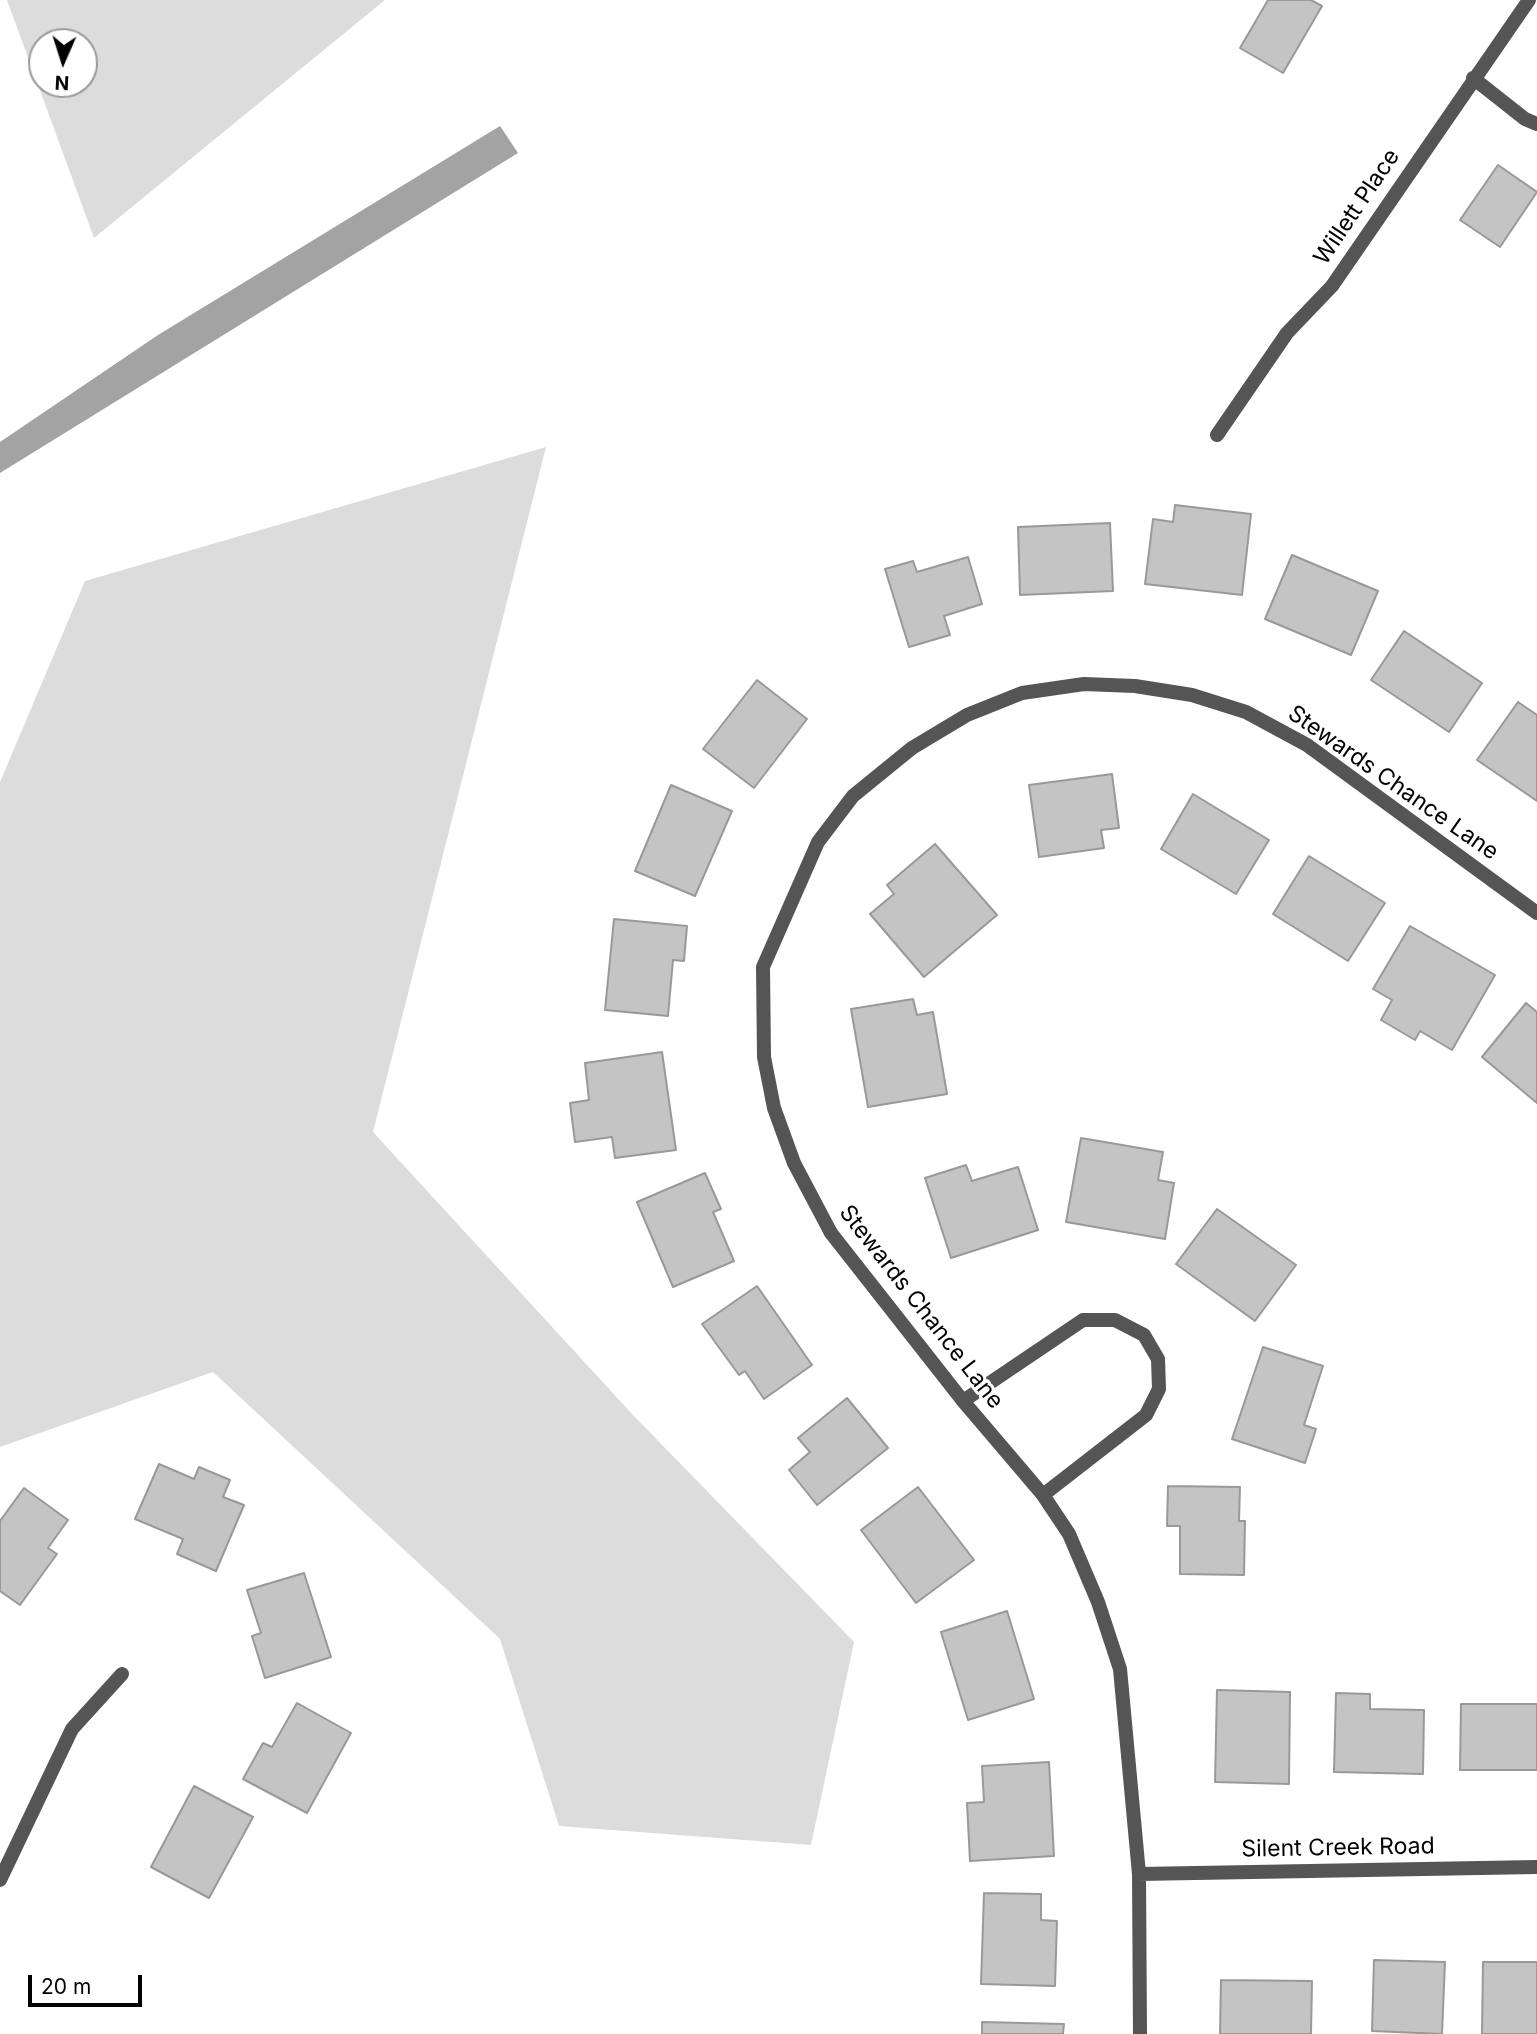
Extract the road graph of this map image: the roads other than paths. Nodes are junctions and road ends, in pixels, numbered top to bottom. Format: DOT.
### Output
graph roads {
  1 [pos="1529,0"];
  2 [pos="1473,78"];
  3 [pos="1537,124"];
  4 [pos="1217,435"];
  5 [pos="1537,913"];
  6 [pos="963,1401"];
  7 [pos="1043,1495"];
  8 [pos="122,1674"];
  9 [pos="1537,1867"];
  10 [pos="1139,1874"];
  11 [pos="0,1880"];
  12 [pos="1140,2034"];
  1 -- 2 [label="street, Willett Place"];
  2 -- 3 [label="street"];
  2 -- 4 [label="street, Willett Place"];
  5 -- 6 [label="street, Stewards Chance Lane"];
  6 -- 7 [label="street, Stewards Chance Lane"];
  6 -- 7 [label="street"];
  7 -- 10 [label="street, Stewards Chance Lane"];
  8 -- 11 [label="street"];
  9 -- 10 [label="street, Silent Creek Road"];
  10 -- 12 [label="street, Stewards Chance Lane"];
}
